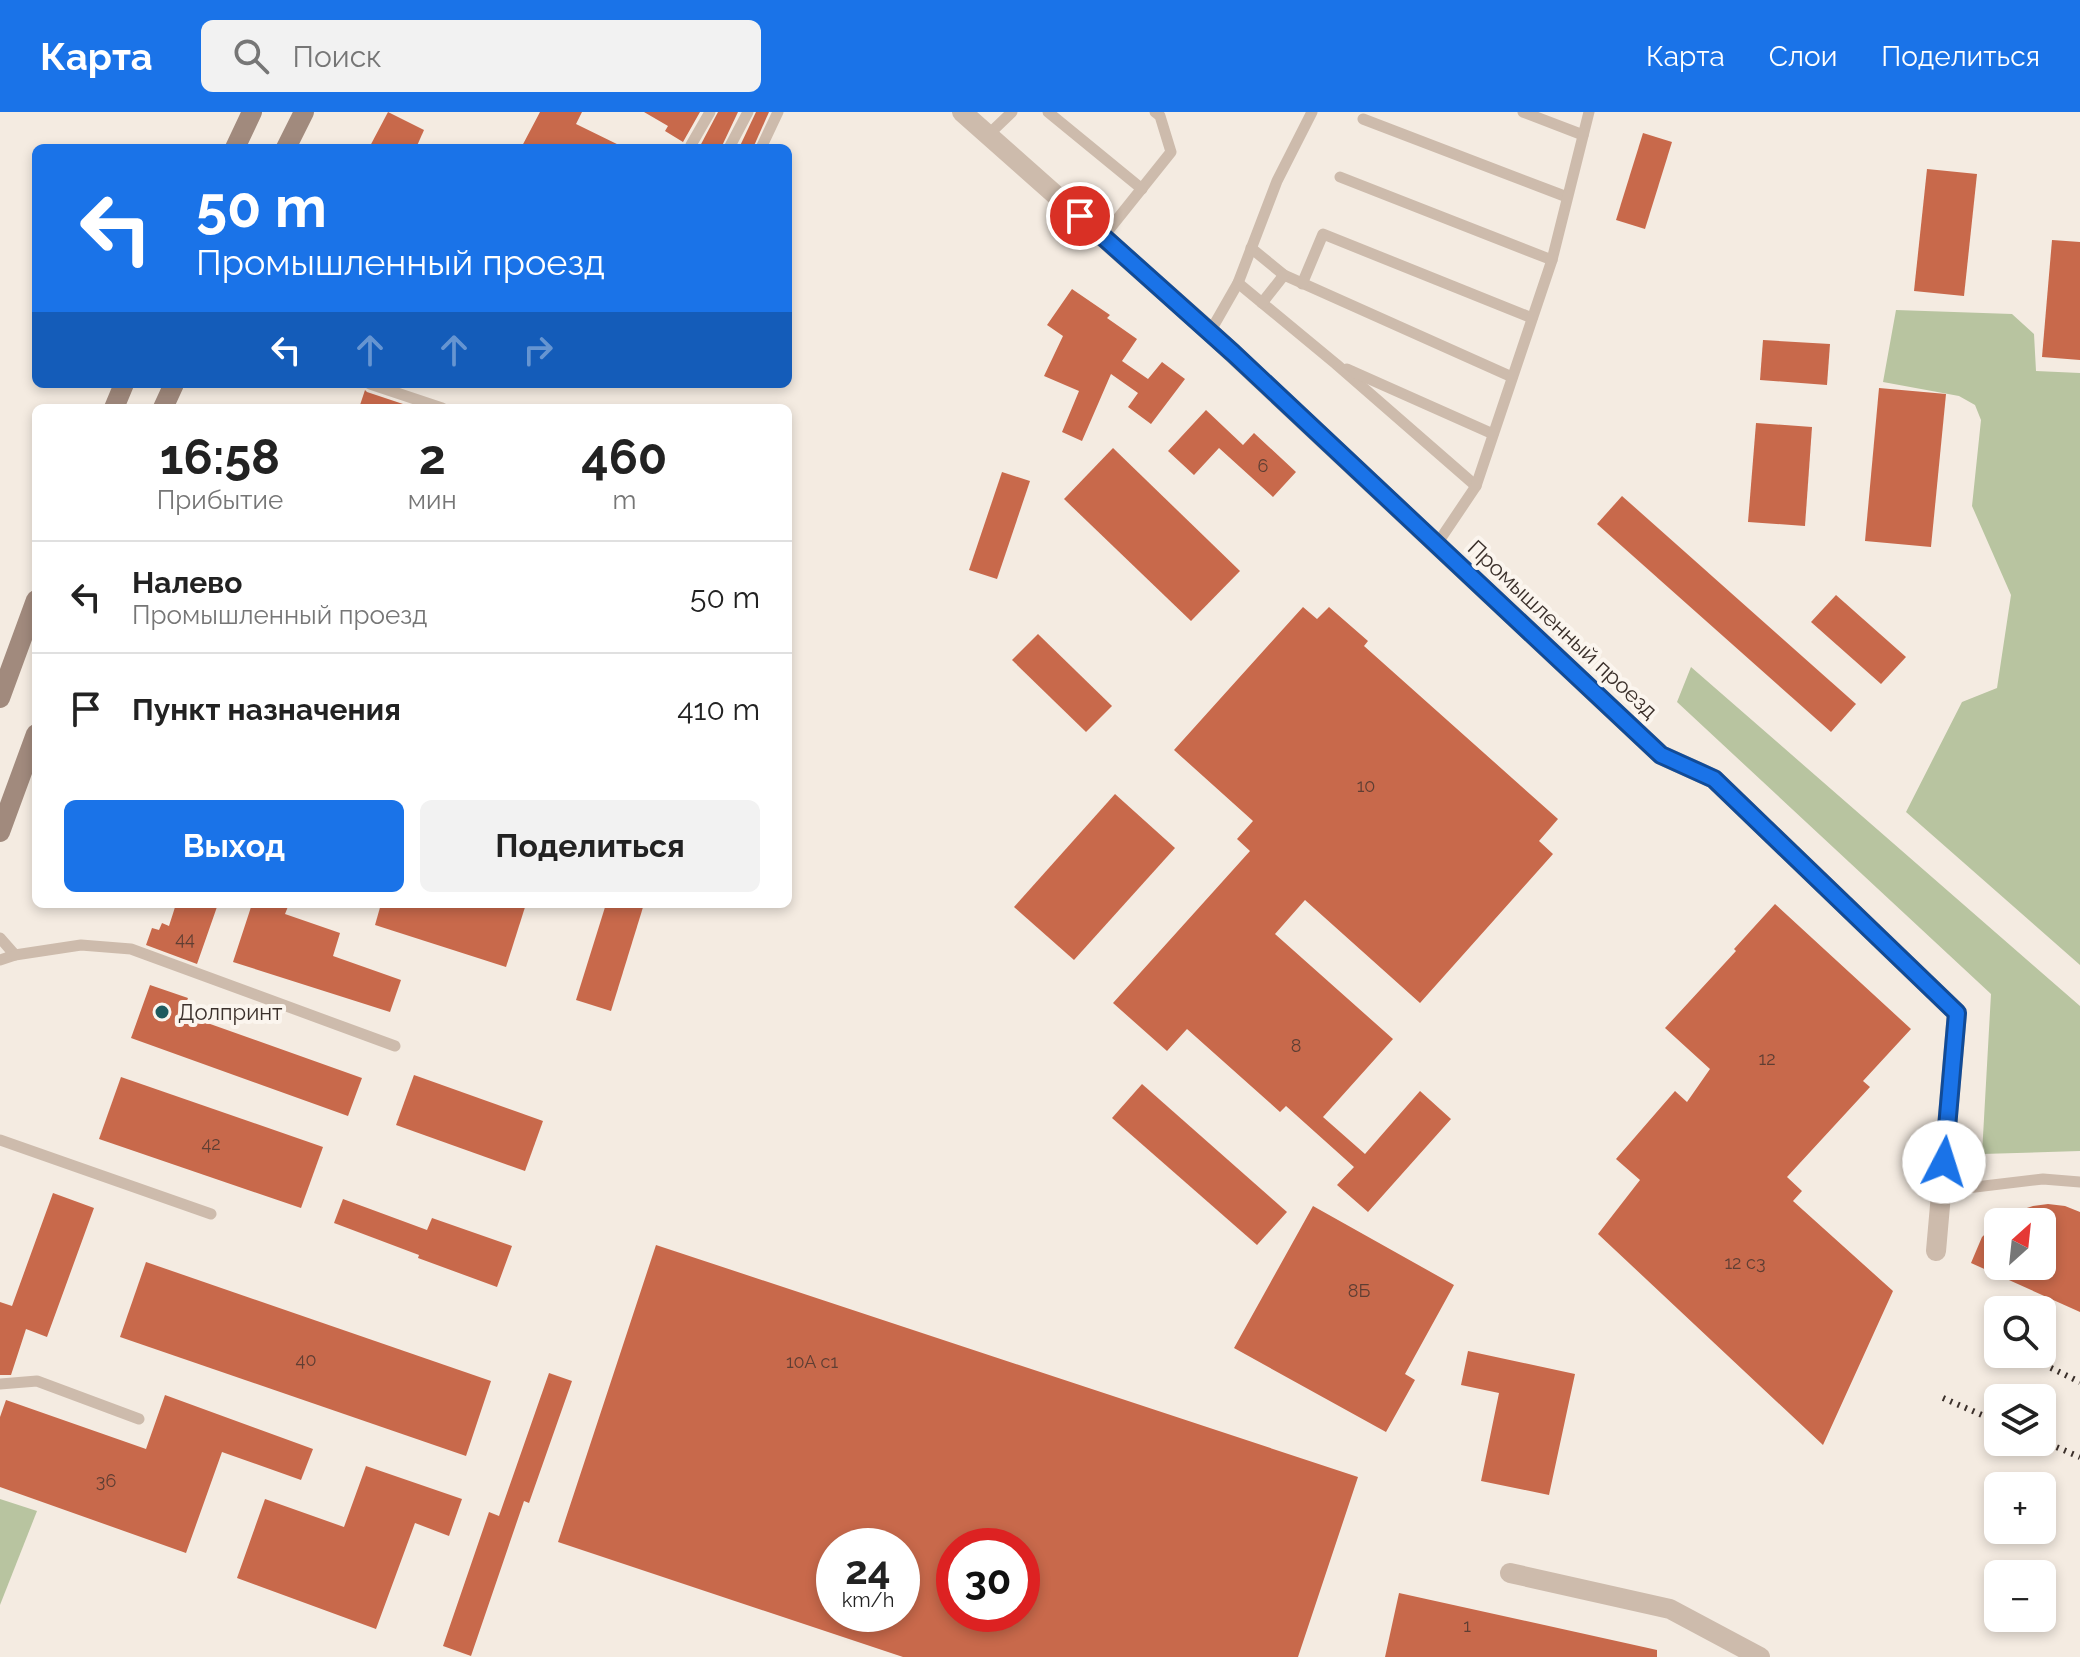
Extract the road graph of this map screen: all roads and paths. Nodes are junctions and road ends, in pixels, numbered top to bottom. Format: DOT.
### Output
graph roads {
  1 [pos="252,112"];
  2 [pos="304,112"];
  3 [pos="710,112"];
  4 [pos="748,112"];
  5 [pos="778,112"];
  6 [pos="962,112"];
  7 [pos="1012,112"];
  8 [pos="1048,112"];
  9 [pos="1155,112"];
  10 [pos="1312,112"];
  11 [pos="1523,112"];
  12 [pos="1589,112"];
  13 [pos="1363,119"];
  14 [pos="988,135"];
  15 [pos="1583,135"];
  16 [pos="237,144"];
  17 [pos="288,144"];
  18 [pos="692,144"];
  19 [pos="731,144"];
  20 [pos="763,144"];
  21 [pos="1340,177"];
  22 [pos="1142,189"];
  23 [pos="1567,197"];
  24 [pos="1103,237"];
  25 [pos="1251,248"];
  26 [pos="1552,260"];
  27 [pos="1284,275"];
  28 [pos="1238,283"];
  29 [pos="1302,284"];
  30 [pos="1262,303"];
  31 [pos="1532,318"];
  32 [pos="1210,332"];
  33 [pos="1336,364"];
  34 [pos="1512,377"];
  35 [pos="382,388"];
  36 [pos="430,404"];
  37 [pos="1493,434"];
  38 [pos="1476,486"];
  39 [pos="1437,544"];
  40 [pos="32,611"];
  41 [pos="0,698"];
  42 [pos="32,745"];
  43 [pos="0,832"];
  44 [pos="0,938"];
  45 [pos="15,955"];
  46 [pos="0,960"];
  47 [pos="395,1046"];
  48 [pos="0,1140"];
  49 [pos="2080,1182"];
  50 [pos="1942,1191"];
  51 [pos="211,1214"];
  52 [pos="1936,1251"];
  53 [pos="0,1384"];
  54 [pos="139,1419"];
  55 [pos="1510,1573"];
  56 [pos="1760,1657"];
  1 -- 16 [label="main road"];
  2 -- 17 [label="main road"];
  3 -- 18 [label="lane"];
  4 -- 19 [label="lane"];
  5 -- 20 [label="lane"];
  6 -- 14 [label="street, Промышленный проезд"];
  7 -- 14 [label="lane"];
  8 -- 22 [label="lane"];
  9 -- 22 [label="lane"];
  10 -- 25 [label="lane"];
  11 -- 15 [label="lane"];
  12 -- 15 [label="lane"];
  13 -- 23 [label="lane"];
  14 -- 24 [label="street, Промышленный проезд"];
  15 -- 23 [label="lane"];
  21 -- 26 [label="lane"];
  22 -- 24 [label="lane"];
  23 -- 26 [label="lane"];
  24 -- 32 [label="street, Промышленный проезд"];
  25 -- 27 [label="lane"];
  25 -- 28 [label="lane"];
  26 -- 31 [label="lane"];
  27 -- 29 [label="lane"];
  27 -- 30 [label="lane"];
  28 -- 30 [label="lane"];
  28 -- 32 [label="lane"];
  29 -- 31 [label="lane"];
  29 -- 34 [label="lane"];
  30 -- 33 [label="lane"];
  31 -- 34 [label="lane"];
  32 -- 39 [label="street, Промышленный проезд"];
  33 -- 37 [label="lane"];
  33 -- 38 [label="lane"];
  34 -- 37 [label="lane"];
  35 -- 36 [label="lane"];
  37 -- 38 [label="lane"];
  38 -- 39 [label="lane"];
  39 -- 50 [label="street, Промышленный проезд"];
  40 -- 41 [label="main road"];
  42 -- 43 [label="main road"];
  44 -- 45 [label="lane"];
  45 -- 46 [label="lane"];
  45 -- 47 [label="lane"];
  48 -- 51 [label="lane"];
  49 -- 50 [label="lane"];
  50 -- 52 [label="street, Промышленный проезд"];
  53 -- 54 [label="lane"];
  55 -- 56 [label="street"];
}
